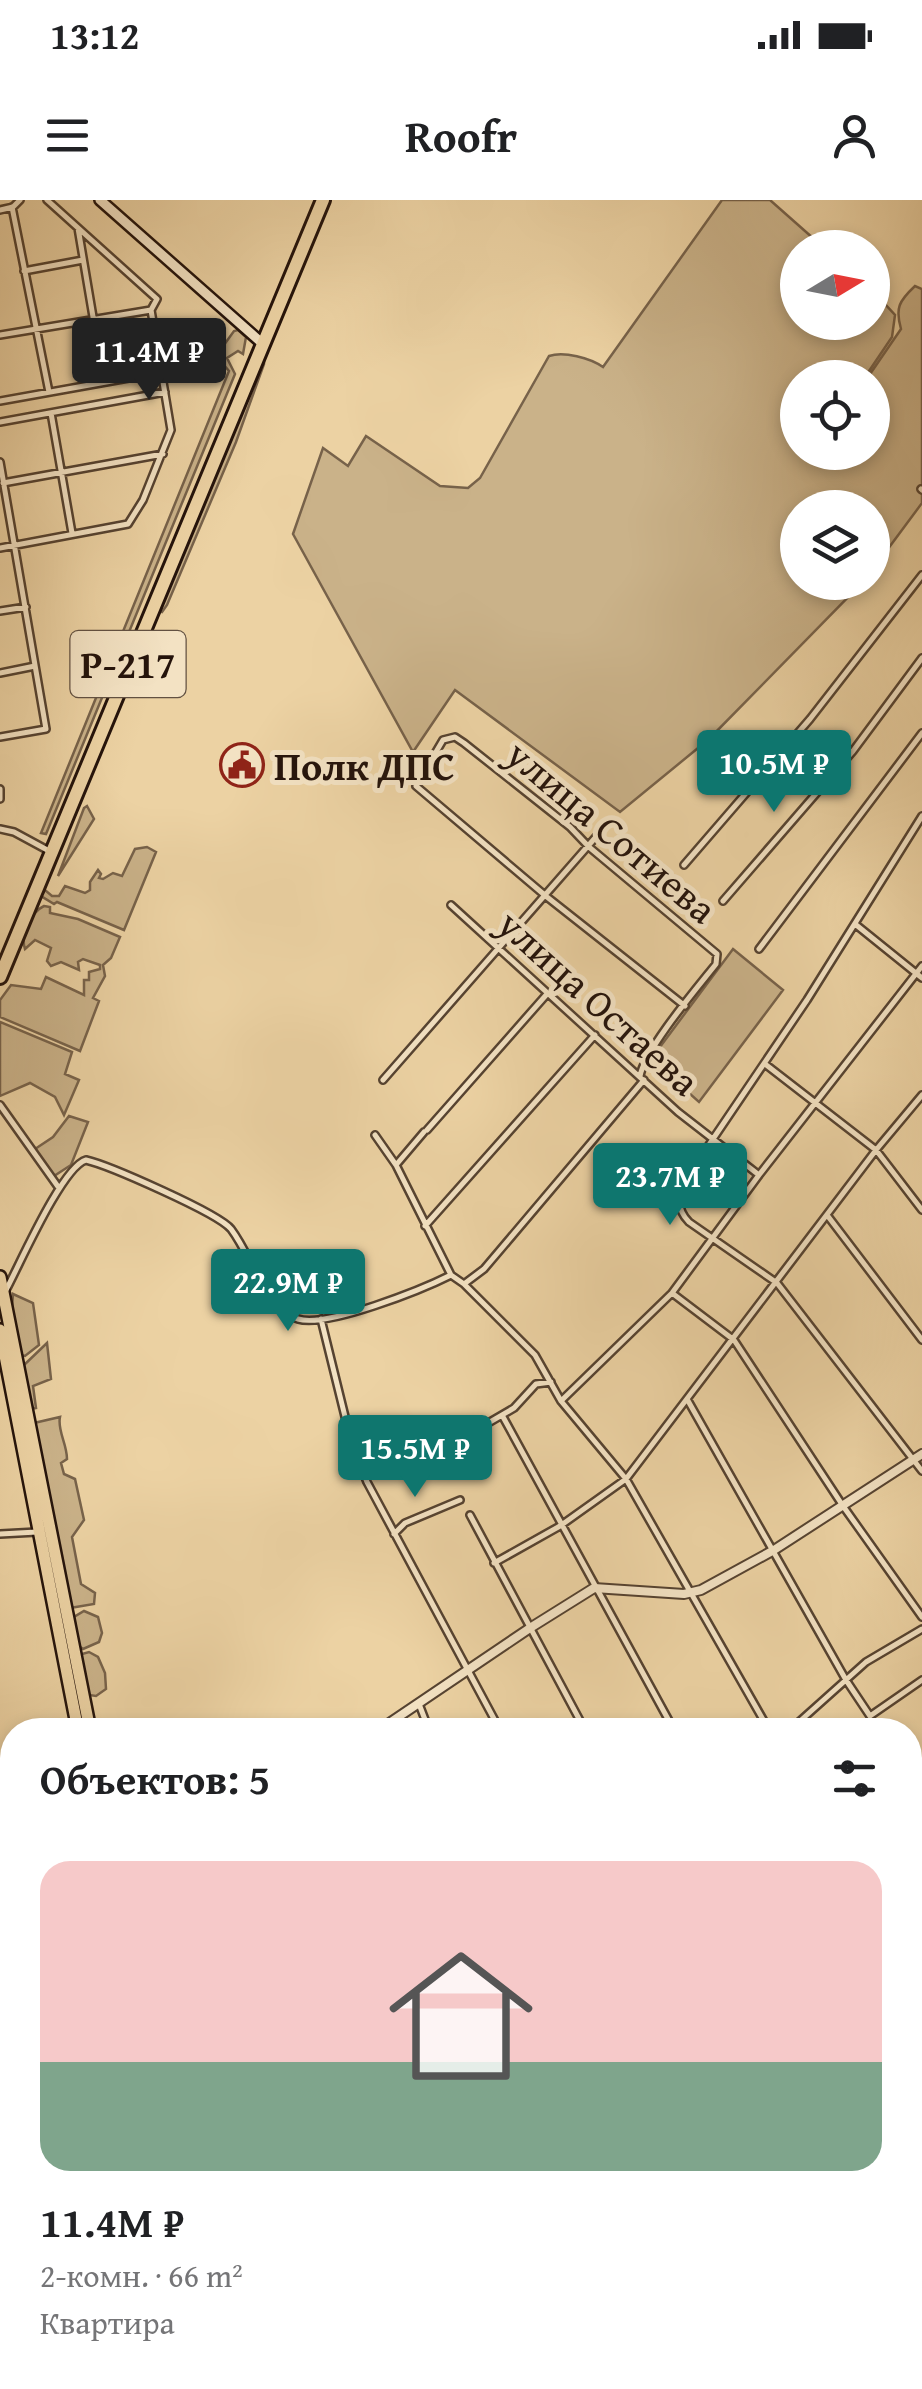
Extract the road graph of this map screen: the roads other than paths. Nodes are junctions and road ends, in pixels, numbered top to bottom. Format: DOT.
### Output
graph roads {
  1 [pos="20,200"];
  2 [pos="47,200"];
  3 [pos="100,200"];
  4 [pos="314,200"];
  5 [pos="323,200"];
  6 [pos="12,207"];
  7 [pos="0,210"];
  8 [pos="78,227"];
  9 [pos="83,260"];
  10 [pos="24,270"];
  11 [pos="151,310"];
  12 [pos="92,320"];
  13 [pos="35,329"];
  14 [pos="0,335"];
  15 [pos="260,342"];
  16 [pos="162,372"];
  17 [pos="104,382"];
  18 [pos="49,392"];
  19 [pos="165,392"];
  20 [pos="0,401"];
  21 [pos="51,413"];
  22 [pos="0,422"];
  23 [pos="162,454"];
  24 [pos="0,462"];
  25 [pos="62,473"];
  26 [pos="2,484"];
  27 [pos="72,534"];
  28 [pos="15,545"];
  29 [pos="0,548"];
  30 [pos="922,575"];
  31 [pos="26,607"];
  32 [pos="0,611"];
  33 [pos="922,658"];
  34 [pos="35,666"];
  35 [pos="0,673"];
  36 [pos="922,733"];
  37 [pos="0,737"];
  38 [pos="0,789"];
  39 [pos="0,799"];
  40 [pos="922,816"];
  41 [pos="0,829"];
  42 [pos="602,830"];
  43 [pos="588,846"];
  44 [pos="49,851"];
  45 [pos="684,865"];
  46 [pos="547,896"];
  47 [pos="723,902"];
  48 [pos="451,905"];
  49 [pos="855,924"];
  50 [pos="498,949"];
  51 [pos="759,950"];
  52 [pos="0,958"];
  53 [pos="922,966"];
  54 [pos="919,976"];
  55 [pos="0,977"];
  56 [pos="547,994"];
  57 [pos="685,1006"];
  58 [pos="595,1036"];
  59 [pos="765,1064"];
  60 [pos="642,1078"];
  61 [pos="383,1080"];
  62 [pos="922,1094"];
  63 [pos="816,1101"];
  64 [pos="0,1105"];
  65 [pos="374,1136"];
  66 [pos="712,1140"];
  67 [pos="876,1150"];
  68 [pos="396,1165"];
  69 [pos="759,1175"];
  70 [pos="59,1188"];
  71 [pos="922,1210"];
  72 [pos="828,1214"];
  73 [pos="425,1226"];
  74 [pos="712,1238"];
  75 [pos="0,1277"];
  76 [pos="458,1280"];
  77 [pos="776,1283"];
  78 [pos="4,1293"];
  79 [pos="672,1293"];
  80 [pos="321,1319"];
  81 [pos="0,1330"];
  82 [pos="734,1340"];
  83 [pos="922,1340"];
  84 [pos="551,1382"];
  85 [pos="687,1400"];
  86 [pos="561,1401"];
  87 [pos="502,1416"];
  88 [pos="471,1433"];
  89 [pos="918,1456"];
  90 [pos="922,1471"];
  91 [pos="626,1478"];
  92 [pos="460,1500"];
  93 [pos="843,1506"];
  94 [pos="470,1515"];
  95 [pos="560,1526"];
  96 [pos="39,1532"];
  97 [pos="0,1534"];
  98 [pos="394,1534"];
  99 [pos="774,1550"];
  100 [pos="494,1564"];
  101 [pos="594,1588"];
  102 [pos="692,1592"];
  103 [pos="922,1616"];
  104 [pos="530,1628"];
  105 [pos="922,1629"];
  106 [pos="467,1673"];
  107 [pos="846,1680"];
  108 [pos="922,1680"];
  109 [pos="420,1703"];
  110 [pos="76,1718"];
  111 [pos="88,1718"];
  112 [pos="398,1718"];
  113 [pos="425,1718"];
  114 [pos="493,1718"];
  115 [pos="579,1718"];
  116 [pos="667,1718"];
  117 [pos="762,1718"];
  118 [pos="803,1718"];
  1 -- 6 [label="street"];
  2 -- 8 [label="street"];
  3 -- 15 [label="main road"];
  4 -- 15 [label="highway, Р-217"];
  5 -- 15 [label="highway, Р-217"];
  6 -- 7 [label="street"];
  6 -- 10 [label="street"];
  8 -- 9 [label="street"];
  8 -- 11 [label="street"];
  9 -- 10 [label="street"];
  9 -- 12 [label="street"];
  10 -- 13 [label="street"];
  11 -- 12 [label="street"];
  11 -- 16 [label="street"];
  12 -- 13 [label="street"];
  12 -- 17 [label="street"];
  13 -- 14 [label="street"];
  13 -- 18 [label="street"];
  15 -- 44 [label="highway, Р-217"];
  16 -- 17 [label="street"];
  16 -- 19 [label="street"];
  17 -- 18 [label="street"];
  18 -- 20 [label="street"];
  19 -- 21 [label="street"];
  19 -- 23 [label="street"];
  21 -- 22 [label="street"];
  21 -- 25 [label="street"];
  23 -- 25 [label="street"];
  23 -- 27 [label="street"];
  24 -- 26 [label="street"];
  25 -- 26 [label="street"];
  25 -- 27 [label="street"];
  26 -- 28 [label="street"];
  27 -- 28 [label="street"];
  28 -- 29 [label="street"];
  28 -- 31 [label="street"];
  30 -- 45 [label="street"];
  31 -- 32 [label="street"];
  31 -- 34 [label="street"];
  33 -- 47 [label="street"];
  34 -- 35 [label="street"];
  34 -- 37 [label="street"];
  36 -- 51 [label="street"];
  38 -- 39 [label="street"];
  40 -- 49 [label="street"];
  41 -- 44 [label="street"];
  42 -- 43 [label="street"];
  43 -- 46 [label="street"];
  43 -- 46 [label="street, улица Сотиева"];
  43 -- 57 [label="street, улица Сотиева"];
  44 -- 52 [label="highway, Р-217"];
  44 -- 55 [label="highway, Р-217"];
  46 -- 50 [label="street"];
  46 -- 57 [label="street"];
  48 -- 50 [label="street, улица Остаева"];
  49 -- 54 [label="street"];
  49 -- 59 [label="street"];
  50 -- 56 [label="street, улица Остаева"];
  50 -- 61 [label="street"];
  53 -- 54 [label="street"];
  54 -- 63 [label="street"];
  56 -- 58 [label="street, улица Остаева"];
  56 -- 68 [label="street"];
  57 -- 60 [label="street, улица Сотиева"];
  58 -- 60 [label="street, улица Остаева"];
  58 -- 73 [label="street"];
  59 -- 63 [label="street"];
  59 -- 66 [label="street"];
  60 -- 66 [label="street, улица Остаева"];
  60 -- 76 [label="street, улица Сотиева"];
  62 -- 67 [label="street"];
  63 -- 67 [label="street"];
  63 -- 69 [label="street"];
  64 -- 70 [label="street"];
  65 -- 68 [label="street"];
  66 -- 69 [label="street, улица Остаева"];
  66 -- 74 [label="street"];
  67 -- 71 [label="street"];
  67 -- 72 [label="street"];
  68 -- 73 [label="street"];
  69 -- 74 [label="street"];
  70 -- 78 [label="street"];
  70 -- 80 [label="street"];
  72 -- 77 [label="street"];
  72 -- 83 [label="street"];
  73 -- 76 [label="street"];
  74 -- 77 [label="street"];
  74 -- 79 [label="street"];
  75 -- 78 [label="main road"];
  76 -- 80 [label="street"];
  76 -- 84 [label="street"];
  77 -- 82 [label="street"];
  77 -- 89 [label="street"];
  78 -- 111 [label="main road"];
  79 -- 82 [label="street"];
  79 -- 86 [label="street"];
  80 -- 98 [label="street"];
  81 -- 96 [label="main road"];
  82 -- 85 [label="street"];
  82 -- 93 [label="street"];
  84 -- 86 [label="street"];
  84 -- 87 [label="street"];
  85 -- 91 [label="street"];
  85 -- 99 [label="street"];
  86 -- 91 [label="street"];
  87 -- 88 [label="street"];
  87 -- 95 [label="street"];
  89 -- 90 [label="street"];
  89 -- 93 [label="street"];
  91 -- 95 [label="street"];
  91 -- 102 [label="street"];
  92 -- 98 [label="street"];
  93 -- 99 [label="street"];
  93 -- 103 [label="street"];
  94 -- 100 [label="street"];
  95 -- 100 [label="street"];
  95 -- 101 [label="street"];
  96 -- 97 [label="street"];
  96 -- 110 [label="main road"];
  98 -- 106 [label="street"];
  99 -- 102 [label="street"];
  99 -- 107 [label="street"];
  100 -- 104 [label="street"];
  101 -- 102 [label="street"];
  101 -- 104 [label="street"];
  101 -- 116 [label="street"];
  102 -- 117 [label="street"];
  104 -- 106 [label="street"];
  104 -- 115 [label="street"];
  105 -- 107 [label="street"];
  106 -- 109 [label="street"];
  106 -- 114 [label="street"];
  107 -- 108 [label="street"];
  107 -- 118 [label="street"];
  109 -- 112 [label="street"];
  109 -- 113 [label="street"];
}
